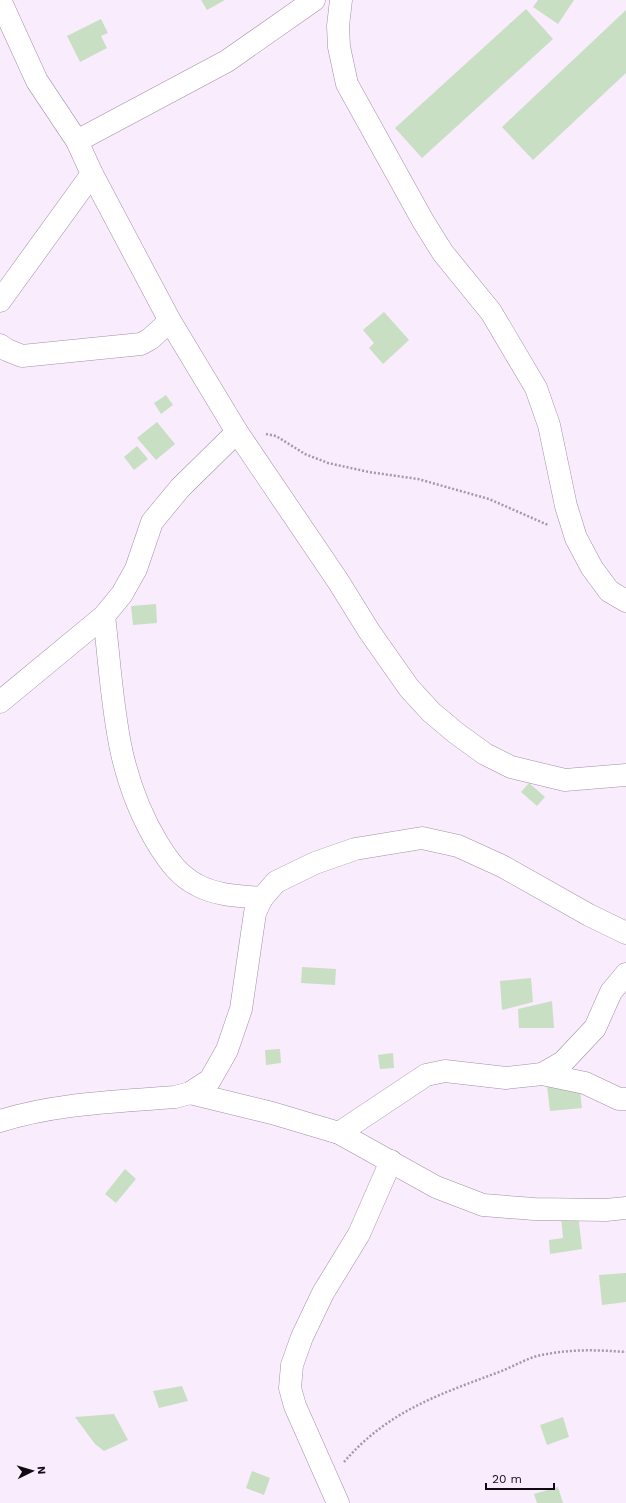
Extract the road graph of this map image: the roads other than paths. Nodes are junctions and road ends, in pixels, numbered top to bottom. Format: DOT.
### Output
graph roads {
  1 [pos="0,0"];
  2 [pos="314,0"];
  3 [pos="341,0"];
  4 [pos="77,141"];
  5 [pos="92,174"];
  6 [pos="0,301"];
  7 [pos="170,321"];
  8 [pos="0,345"];
  9 [pos="237,432"];
  10 [pos="626,601"];
  11 [pos="104,616"];
  12 [pos="0,702"];
  13 [pos="626,775"];
  14 [pos="262,898"];
  15 [pos="626,933"];
  16 [pos="626,974"];
  17 [pos="542,1074"];
  18 [pos="190,1093"];
  19 [pos="626,1099"];
  20 [pos="0,1121"];
  21 [pos="339,1133"];
  22 [pos="391,1161"];
  23 [pos="626,1208"];
  24 [pos="338,1503"];
  1 -- 4 [label="street"];
  2 -- 4 [label="street"];
  3 -- 10 [label="street"];
  4 -- 5 [label="street"];
  5 -- 6 [label="street"];
  5 -- 7 [label="street"];
  7 -- 8 [label="street"];
  7 -- 9 [label="street"];
  9 -- 11 [label="street"];
  9 -- 13 [label="street"];
  11 -- 12 [label="street"];
  11 -- 14 [label="street"];
  14 -- 15 [label="street"];
  14 -- 18 [label="street"];
  16 -- 17 [label="street"];
  17 -- 19 [label="street"];
  17 -- 21 [label="street"];
  18 -- 20 [label="street"];
  18 -- 21 [label="street"];
  21 -- 22 [label="street"];
  22 -- 23 [label="street"];
  22 -- 24 [label="street"];
}
